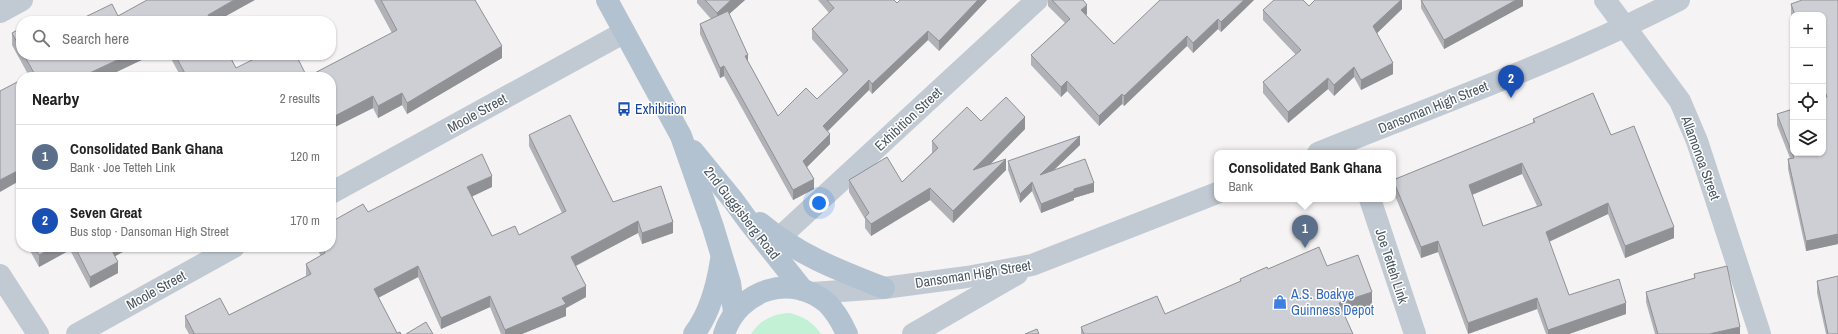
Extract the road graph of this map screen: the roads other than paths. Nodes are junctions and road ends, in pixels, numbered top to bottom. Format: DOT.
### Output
graph roads {
  1 [pos="22,0"];
  2 [pos="607,0"];
  3 [pos="1037,0"];
  4 [pos="1605,0"];
  5 [pos="1679,0"];
  6 [pos="0,12"];
  7 [pos="1626,27"];
  8 [pos="623,32"];
  9 [pos="681,136"];
  10 [pos="1353,146"];
  11 [pos="1333,150"];
  12 [pos="336,191"];
  13 [pos="1214,194"];
  14 [pos="733,200"];
  15 [pos="1371,202"];
  16 [pos="779,238"];
  17 [pos="225,252"];
  18 [pos="722,255"];
  19 [pos="1032,265"];
  20 [pos="0,275"];
  21 [pos="884,288"];
  22 [pos="807,292"];
  23 [pos="734,312"];
  24 [pos="38,334"];
  25 [pos="78,334"];
  26 [pos="694,334"];
  27 [pos="724,334"];
  28 [pos="847,334"];
  29 [pos="913,334"];
  30 [pos="1415,334"];
  31 [pos="1760,334"];
  1 -- 6 [label="street"];
  2 -- 8 [label="main road, 2nd Guggisberg Road"];
  3 -- 16 [label="street, Exhibition Street"];
  4 -- 7 [label="street, Allamonoa Street"];
  5 -- 7 [label="street, Dansoman High Street"];
  7 -- 10 [label="street, Dansoman High Street"];
  7 -- 31 [label="street, Allamonoa Street"];
  8 -- 9 [label="main road, 2nd Guggisberg Road"];
  8 -- 12 [label="street, Moole Street"];
  9 -- 14 [label="main road, 2nd Guggisberg Road"];
  9 -- 18 [label="main road, 2nd Guggisberg Road"];
  10 -- 11 [label="street, Dansoman High Street"];
  13 -- 19 [label="street, Dansoman High Street"];
  14 -- 16 [label="main road"];
  14 -- 22 [label="main road, 2nd Guggisberg Road"];
  15 -- 30 [label="street, Joe Tetteh Link"];
  16 -- 21 [label="main road"];
  17 -- 25 [label="street, Moole Street"];
  18 -- 23 [label="main road, 2nd Guggisberg Road"];
  18 -- 26 [label="main road"];
  19 -- 21 [label="street, Dansoman High Street"];
  19 -- 29 [label="street"];
  20 -- 24 [label="street"];
  21 -- 22 [label="street, Dansoman High Street"];
  22 -- 23 [label="main road"];
  22 -- 28 [label="main road"];
  23 -- 27 [label="main road"];
}
